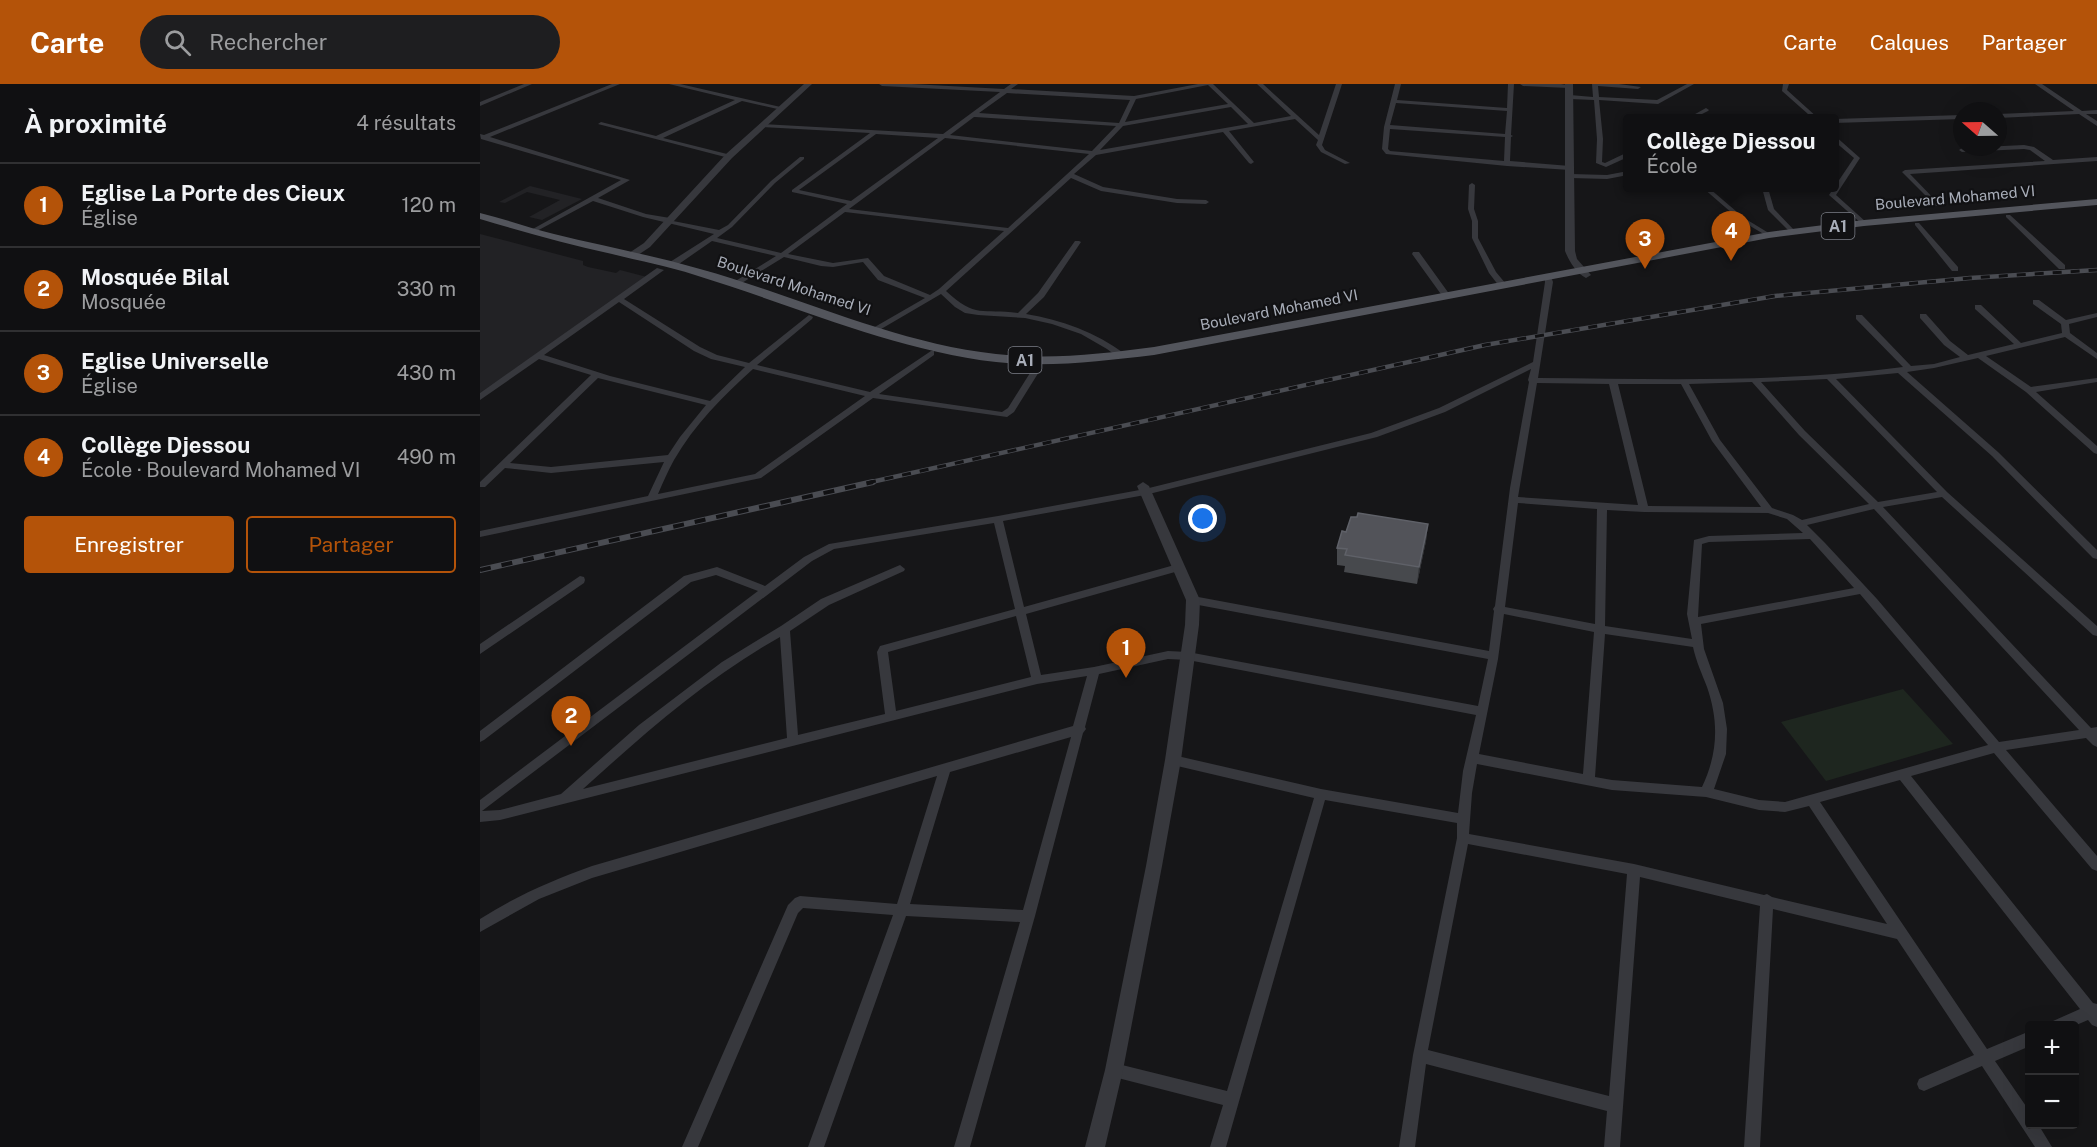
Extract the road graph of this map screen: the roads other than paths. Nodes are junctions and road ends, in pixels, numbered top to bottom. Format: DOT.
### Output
graph roads {
  1 [pos="529,84"];
  2 [pos="617,84"];
  3 [pos="672,84"];
  4 [pos="808,84"];
  5 [pos="882,84"];
  6 [pos="1015,84"];
  7 [pos="1208,84"];
  8 [pos="1260,84"];
  9 [pos="1339,84"];
  10 [pos="1398,84"];
  11 [pos="1511,84"];
  12 [pos="1523,84"];
  13 [pos="1691,84"];
  14 [pos="1786,84"];
  15 [pos="2038,84"];
  16 [pos="1569,85"];
  17 [pos="1638,85"];
  18 [pos="937,86"];
  19 [pos="1007,92"];
  20 [pos="1570,97"];
  21 [pos="1134,98"];
  22 [pos="1595,98"];
  23 [pos="741,99"];
  24 [pos="1394,101"];
  25 [pos="1639,102"];
  26 [pos="480,104"];
  27 [pos="1231,105"];
  28 [pos="782,108"];
  29 [pos="1510,110"];
  30 [pos="1706,110"];
  31 [pos="2097,112"];
  32 [pos="2081,113"];
  33 [pos="1698,114"];
  34 [pos="1810,114"];
  35 [pos="975,115"];
  36 [pos="2007,116"];
  37 [pos="1295,117"];
  38 [pos="1953,117"];
  39 [pos="1839,121"];
  40 [pos="2097,123"];
  41 [pos="601,124"];
  42 [pos="762,125"];
  43 [pos="1121,125"];
  44 [pos="1253,125"];
  45 [pos="1387,127"];
  46 [pos="1225,130"];
  47 [pos="874,133"];
  48 [pos="943,136"];
  49 [pos="1510,136"];
  50 [pos="481,138"];
  51 [pos="657,138"];
  52 [pos="1322,140"];
  53 [pos="1839,142"];
  54 [pos="2007,148"];
  55 [pos="1094,153"];
  56 [pos="729,156"];
  57 [pos="1623,156"];
  58 [pos="802,158"];
  59 [pos="2097,159"];
  60 [pos="2050,161"];
  61 [pos="1251,162"];
  62 [pos="1347,163"];
  63 [pos="1507,164"];
  64 [pos="1570,172"];
  65 [pos="1623,174"];
  66 [pos="1070,175"];
  67 [pos="1472,185"];
  68 [pos="1839,185"];
  69 [pos="1711,192"];
  70 [pos="1767,192"];
  71 [pos="1834,192"];
  72 [pos="593,200"];
  73 [pos="1206,202"];
  74 [pos="2097,202"];
  75 [pos="851,203"];
  76 [pos="1936,204"];
  77 [pos="2097,209"];
  78 [pos="842,210"];
  79 [pos="480,216"];
  80 [pos="2008,216"];
  81 [pos="669,221"];
  82 [pos="1864,223"];
  83 [pos="1917,224"];
  84 [pos="480,225"];
  85 [pos="1010,230"];
  86 [pos="533,231"];
  87 [pos="1793,232"];
  88 [pos="721,233"];
  89 [pos="1769,235"];
  90 [pos="713,239"];
  91 [pos="1077,242"];
  92 [pos="1416,254"];
  93 [pos="781,256"];
  94 [pos="627,258"];
  95 [pos="673,264"];
  96 [pos="2062,267"];
  97 [pos="1955,269"];
  98 [pos="660,270"];
  99 [pos="1583,272"];
  100 [pos="1548,279"];
  101 [pos="737,284"];
  102 [pos="1502,284"];
  103 [pos="942,291"];
  104 [pos="1446,295"];
  105 [pos="932,298"];
  106 [pos="619,299"];
  107 [pos="2036,302"];
  108 [pos="1978,307"];
  109 [pos="1020,315"];
  110 [pos="2097,315"];
  111 [pos="1923,316"];
  112 [pos="809,317"];
  113 [pos="1859,317"];
  114 [pos="2065,323"];
  115 [pos="876,330"];
  116 [pos="2067,334"];
  117 [pos="2019,345"];
  118 [pos="931,352"];
  119 [pos="1979,355"];
  120 [pos="538,356"];
  121 [pos="1122,356"];
  122 [pos="2097,357"];
  123 [pos="1966,358"];
  124 [pos="1537,363"];
  125 [pos="751,366"];
  126 [pos="1038,367"];
  127 [pos="1905,371"];
  128 [pos="596,375"];
  129 [pos="1829,377"];
  130 [pos="1532,380"];
  131 [pos="1755,380"];
  132 [pos="2097,380"];
  133 [pos="1613,382"];
  134 [pos="1684,382"];
  135 [pos="2029,390"];
  136 [pos="870,395"];
  137 [pos="480,397"];
  138 [pos="712,404"];
  139 [pos="2097,451"];
  140 [pos="671,458"];
  141 [pos="501,465"];
  142 [pos="482,485"];
  143 [pos="1144,489"];
  144 [pos="1944,494"];
  145 [pos="652,497"];
  146 [pos="1514,500"];
  147 [pos="1602,505"];
  148 [pos="1876,505"];
  149 [pos="1644,509"];
  150 [pos="1769,510"];
  151 [pos="998,519"];
  152 [pos="1800,524"];
  153 [pos="480,534"];
  154 [pos="1812,536"];
  155 [pos="2097,556"];
  156 [pos="1178,568"];
  157 [pos="900,569"];
  158 [pos="580,580"];
  159 [pos="1862,590"];
  160 [pos="767,591"];
  161 [pos="1193,600"];
  162 [pos="1498,609"];
  163 [pos="1019,613"];
  164 [pos="1695,621"];
  165 [pos="784,629"];
  166 [pos="1600,629"];
  167 [pos="2097,632"];
  168 [pos="1697,644"];
  169 [pos="480,650"];
  170 [pos="1188,656"];
  171 [pos="1493,656"];
  172 [pos="1094,670"];
  173 [pos="1037,680"];
  174 [pos="1484,712"];
  175 [pos="891,716"];
  176 [pos="1080,729"];
  177 [pos="2094,736"];
  178 [pos="480,737"];
  179 [pos="793,740"];
  180 [pos="1997,747"];
  181 [pos="1472,758"];
  182 [pos="1173,760"];
  183 [pos="945,770"];
  184 [pos="1903,775"];
  185 [pos="1589,780"];
  186 [pos="1706,792"];
  187 [pos="1321,794"];
  188 [pos="563,799"];
  189 [pos="1811,799"];
  190 [pos="480,807"];
  191 [pos="480,817"];
  192 [pos="1463,819"];
  193 [pos="1463,838"];
  194 [pos="2097,865"];
  195 [pos="1634,870"];
  196 [pos="1767,900"];
  197 [pos="902,910"];
  198 [pos="1028,916"];
  199 [pos="480,926"];
  200 [pos="1899,933"];
  201 [pos="2095,1014"];
  202 [pos="2073,1021"];
  203 [pos="2025,1040"];
  204 [pos="1420,1055"];
  205 [pos="1983,1058"];
  206 [pos="1114,1070"];
  207 [pos="1924,1084"];
  208 [pos="1232,1100"];
  209 [pos="1614,1105"];
  210 [pos="690,1147"];
  211 [pos="816,1147"];
  212 [pos="962,1147"];
  213 [pos="1095,1147"];
  214 [pos="1218,1147"];
  215 [pos="1407,1147"];
  216 [pos="1612,1147"];
  217 [pos="1752,1147"];
  218 [pos="2044,1147"];
  1 -- 26 [label="street"];
  2 -- 50 [label="street"];
  3 -- 23 [label="street"];
  4 -- 28 [label="street"];
  5 -- 18 [label="street"];
  6 -- 19 [label="street"];
  7 -- 21 [label="street"];
  7 -- 27 [label="street"];
  8 -- 37 [label="street"];
  9 -- 52 [label="street"];
  10 -- 24 [label="street"];
  11 -- 29 [label="street"];
  12 -- 16 [label="street"];
  13 -- 25 [label="street"];
  14 -- 34 [label="street"];
  15 -- 32 [label="street"];
  16 -- 20 [label="street"];
  17 -- 22 [label="street"];
  17 -- 25 [label="street"];
  18 -- 19 [label="street"];
  19 -- 21 [label="street"];
  19 -- 35 [label="street"];
  20 -- 22 [label="street"];
  20 -- 64 [label="street"];
  21 -- 43 [label="street"];
  22 -- 25 [label="street"];
  22 -- 57 [label="street"];
  23 -- 28 [label="street"];
  23 -- 51 [label="street"];
  24 -- 29 [label="street"];
  24 -- 45 [label="street"];
  27 -- 43 [label="street"];
  27 -- 44 [label="street"];
  28 -- 42 [label="street"];
  29 -- 49 [label="street"];
  30 -- 33 [label="street"];
  31 -- 32 [label="street"];
  32 -- 36 [label="street"];
  32 -- 40 [label="street"];
  35 -- 43 [label="street"];
  35 -- 48 [label="street"];
  37 -- 44 [label="street"];
  37 -- 52 [label="street"];
  38 -- 39 [label="street"];
  41 -- 51 [label="street"];
  42 -- 47 [label="street"];
  42 -- 56 [label="street"];
  43 -- 55 [label="street"];
  44 -- 46 [label="street"];
  45 -- 49 [label="street"];
  45 -- 63 [label="street"];
  46 -- 55 [label="street"];
  46 -- 61 [label="street"];
  47 -- 48 [label="street"];
  47 -- 75 [label="street"];
  48 -- 55 [label="street"];
  48 -- 75 [label="street"];
  49 -- 63 [label="street"];
  50 -- 72 [label="street"];
  51 -- 56 [label="street"];
  52 -- 62 [label="street"];
  53 -- 68 [label="street"];
  54 -- 60 [label="street"];
  55 -- 66 [label="street"];
  56 -- 81 [label="street"];
  58 -- 88 [label="street"];
  59 -- 60 [label="street"];
  60 -- 76 [label="street"];
  63 -- 64 [label="street"];
  64 -- 65 [label="street"];
  64 -- 99 [label="street"];
  66 -- 73 [label="street"];
  66 -- 85 [label="street"];
  67 -- 102 [label="street"];
  69 -- 89 [label="street"];
  70 -- 87 [label="street"];
  71 -- 82 [label="street"];
  72 -- 81 [label="street"];
  72 -- 86 [label="street"];
  74 -- 82 [label="main road, Boulevard Mohamed VI / A1"];
  75 -- 78 [label="street"];
  77 -- 80 [label="main road, Boulevard Mohamed VI / A1"];
  78 -- 85 [label="street"];
  78 -- 93 [label="street"];
  79 -- 86 [label="main road, Boulevard Mohamed VI / A1"];
  80 -- 83 [label="main road, Boulevard Mohamed VI / A1"];
  80 -- 96 [label="street"];
  81 -- 88 [label="street"];
  81 -- 94 [label="street"];
  82 -- 87 [label="main road, Boulevard Mohamed VI / A1"];
  83 -- 97 [label="street"];
  83 -- 99 [label="main road, Boulevard Mohamed VI / A1"];
  84 -- 94 [label="main road, Boulevard Mohamed VI / A1"];
  85 -- 103 [label="street"];
  86 -- 94 [label="main road, Boulevard Mohamed VI / A1"];
  87 -- 89 [label="main road, Boulevard Mohamed VI / A1"];
  88 -- 90 [label="street"];
  89 -- 99 [label="main road, Boulevard Mohamed VI / A1"];
  90 -- 93 [label="street"];
  90 -- 95 [label="street"];
  91 -- 109 [label="street"];
  92 -- 104 [label="street"];
  93 -- 101 [label="street"];
  93 -- 105 [label="street"];
  94 -- 95 [label="main road, Boulevard Mohamed VI / A1"];
  94 -- 98 [label="main road, Boulevard Mohamed VI / A1"];
  95 -- 101 [label="main road, Boulevard Mohamed VI / A1"];
  98 -- 106 [label="street"];
  98 -- 112 [label="main road, Boulevard Mohamed VI / A1"];
  99 -- 100 [label="main road, Boulevard Mohamed VI / A1"];
  100 -- 102 [label="main road, Boulevard Mohamed VI / A1"];
  100 -- 124 [label="street"];
  100 -- 126 [label="main road, Boulevard Mohamed VI / A1"];
  101 -- 115 [label="main road, Boulevard Mohamed VI / A1"];
  102 -- 104 [label="main road, Boulevard Mohamed VI / A1"];
  103 -- 105 [label="street"];
  103 -- 109 [label="street"];
  104 -- 121 [label="main road, Boulevard Mohamed VI / A1"];
  105 -- 115 [label="street"];
  106 -- 120 [label="street"];
  106 -- 125 [label="street"];
  107 -- 114 [label="street"];
  108 -- 117 [label="street"];
  109 -- 121 [label="street"];
  110 -- 114 [label="street"];
  111 -- 123 [label="street"];
  112 -- 118 [label="main road, Boulevard Mohamed VI / A1"];
  112 -- 125 [label="street"];
  113 -- 127 [label="street"];
  114 -- 116 [label="street"];
  115 -- 121 [label="main road, Boulevard Mohamed VI / A1"];
  116 -- 117 [label="street"];
  116 -- 122 [label="street"];
  117 -- 119 [label="street"];
  118 -- 126 [label="main road, Boulevard Mohamed VI / A1"];
  118 -- 136 [label="street"];
  119 -- 123 [label="street"];
  119 -- 135 [label="street"];
  120 -- 128 [label="street"];
  120 -- 137 [label="street"];
  123 -- 127 [label="street"];
  124 -- 130 [label="street"];
  124 -- 143 [label="street"];
  125 -- 136 [label="street"];
  125 -- 138 [label="street"];
  126 -- 136 [label="street"];
  127 -- 129 [label="street"];
  127 -- 155 [label="street"];
  128 -- 138 [label="street"];
  128 -- 141 [label="street"];
  129 -- 131 [label="street"];
  129 -- 144 [label="street"];
  130 -- 133 [label="street"];
  130 -- 146 [label="street"];
  131 -- 134 [label="street"];
  131 -- 148 [label="street"];
  132 -- 135 [label="street"];
  133 -- 134 [label="street"];
  133 -- 149 [label="street"];
  134 -- 150 [label="street"];
  135 -- 139 [label="street"];
  136 -- 145 [label="street"];
  138 -- 140 [label="street"];
  140 -- 141 [label="street"];
  140 -- 145 [label="street"];
  141 -- 142 [label="street"];
  143 -- 151 [label="street"];
  143 -- 156 [label="street"];
  144 -- 148 [label="street"];
  144 -- 167 [label="street"];
  145 -- 153 [label="street"];
  146 -- 147 [label="street"];
  146 -- 162 [label="street"];
  147 -- 149 [label="street"];
  147 -- 166 [label="street"];
  148 -- 152 [label="street"];
  148 -- 177 [label="street"];
  149 -- 150 [label="street"];
  150 -- 152 [label="street"];
  151 -- 160 [label="street"];
  151 -- 163 [label="street"];
  152 -- 154 [label="street"];
  154 -- 159 [label="street"];
  154 -- 164 [label="street"];
  156 -- 161 [label="street"];
  156 -- 163 [label="street"];
  157 -- 165 [label="street"];
  158 -- 169 [label="street"];
  159 -- 164 [label="street"];
  159 -- 180 [label="street"];
  160 -- 178 [label="street"];
  160 -- 190 [label="street"];
  161 -- 170 [label="street"];
  161 -- 171 [label="street"];
  162 -- 166 [label="street"];
  162 -- 171 [label="street"];
  163 -- 173 [label="street"];
  163 -- 175 [label="street"];
  164 -- 168 [label="street"];
  165 -- 179 [label="street"];
  165 -- 188 [label="street"];
  166 -- 168 [label="street"];
  166 -- 185 [label="street"];
  168 -- 186 [label="street"];
  170 -- 172 [label="street"];
  170 -- 174 [label="street"];
  170 -- 182 [label="street"];
  171 -- 174 [label="street"];
  172 -- 173 [label="street"];
  172 -- 176 [label="street"];
  173 -- 175 [label="street"];
  174 -- 181 [label="street"];
  175 -- 179 [label="street"];
  176 -- 183 [label="street"];
  176 -- 198 [label="street"];
  177 -- 180 [label="street"];
  179 -- 188 [label="street"];
  180 -- 184 [label="street"];
  180 -- 194 [label="street"];
  181 -- 185 [label="street"];
  181 -- 192 [label="street"];
  182 -- 187 [label="street"];
  182 -- 206 [label="street"];
  183 -- 197 [label="street"];
  183 -- 199 [label="street"];
  184 -- 189 [label="street"];
  184 -- 201 [label="street"];
  185 -- 186 [label="street"];
  186 -- 189 [label="street"];
  187 -- 192 [label="street"];
  187 -- 208 [label="street"];
  188 -- 191 [label="street"];
  189 -- 200 [label="street"];
  192 -- 193 [label="street"];
  193 -- 195 [label="street"];
  193 -- 204 [label="street"];
  195 -- 196 [label="street"];
  195 -- 209 [label="street"];
  196 -- 200 [label="street"];
  196 -- 217 [label="street"];
  197 -- 198 [label="street"];
  197 -- 210 [label="street"];
  197 -- 211 [label="street"];
  198 -- 212 [label="street"];
  200 -- 205 [label="street"];
  201 -- 202 [label="street"];
  203 -- 205 [label="street"];
  204 -- 209 [label="street"];
  204 -- 215 [label="street"];
  205 -- 207 [label="street"];
  205 -- 218 [label="street"];
  206 -- 208 [label="street"];
  206 -- 213 [label="street"];
  208 -- 214 [label="street"];
  209 -- 216 [label="street"];
}
